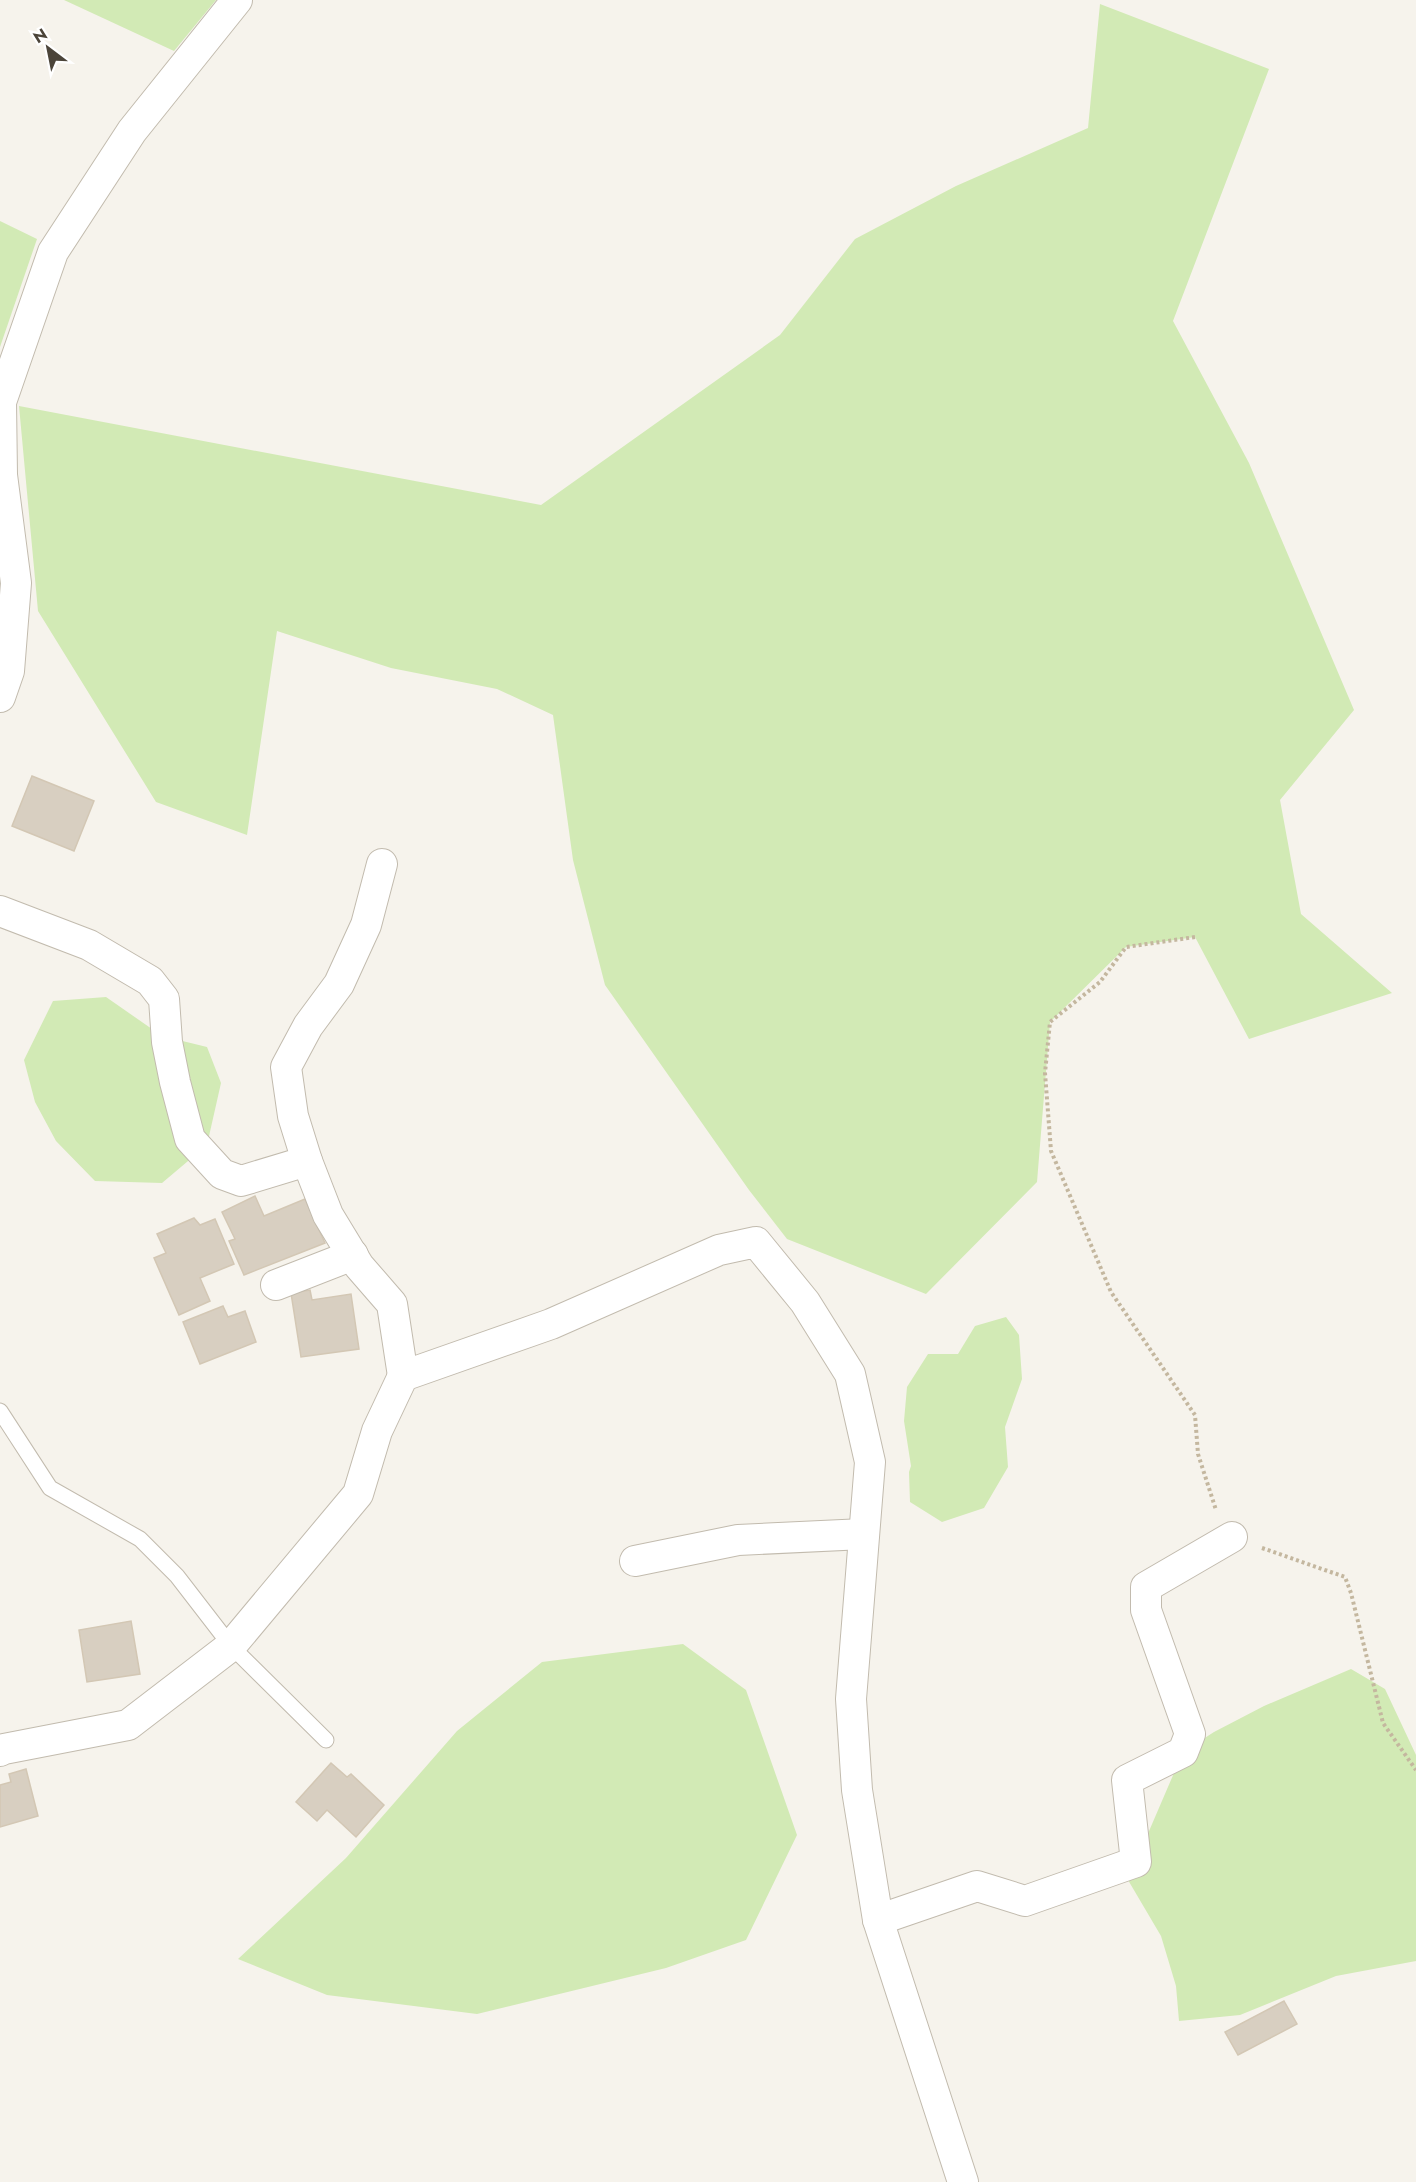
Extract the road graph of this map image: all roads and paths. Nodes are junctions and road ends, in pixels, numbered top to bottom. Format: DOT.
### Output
graph roads {
  1 [pos="237,0"];
  2 [pos="0,697"];
  3 [pos="382,864"];
  4 [pos="0,911"];
  5 [pos="1195,937"];
  6 [pos="308,1161"];
  7 [pos="353,1255"];
  8 [pos="276,1285"];
  9 [pos="403,1376"];
  10 [pos="0,1411"];
  11 [pos="864,1534"];
  12 [pos="1232,1537"];
  13 [pos="635,1561"];
  14 [pos="231,1646"];
  15 [pos="326,1740"];
  16 [pos="0,1751"];
  17 [pos="1416,1770"];
  18 [pos="878,1920"];
  19 [pos="963,2182"];
  1 -- 2 [label="street"];
  3 -- 6 [label="street"];
  4 -- 6 [label="street"];
  5 -- 12 [label="path"];
  6 -- 7 [label="street"];
  7 -- 8 [label="street"];
  7 -- 9 [label="street"];
  9 -- 11 [label="street"];
  9 -- 14 [label="street"];
  10 -- 14 [label="lane"];
  11 -- 13 [label="street"];
  11 -- 18 [label="street"];
  12 -- 17 [label="path"];
  12 -- 18 [label="street"];
  14 -- 15 [label="lane"];
  14 -- 16 [label="street"];
  18 -- 19 [label="street"];
}
